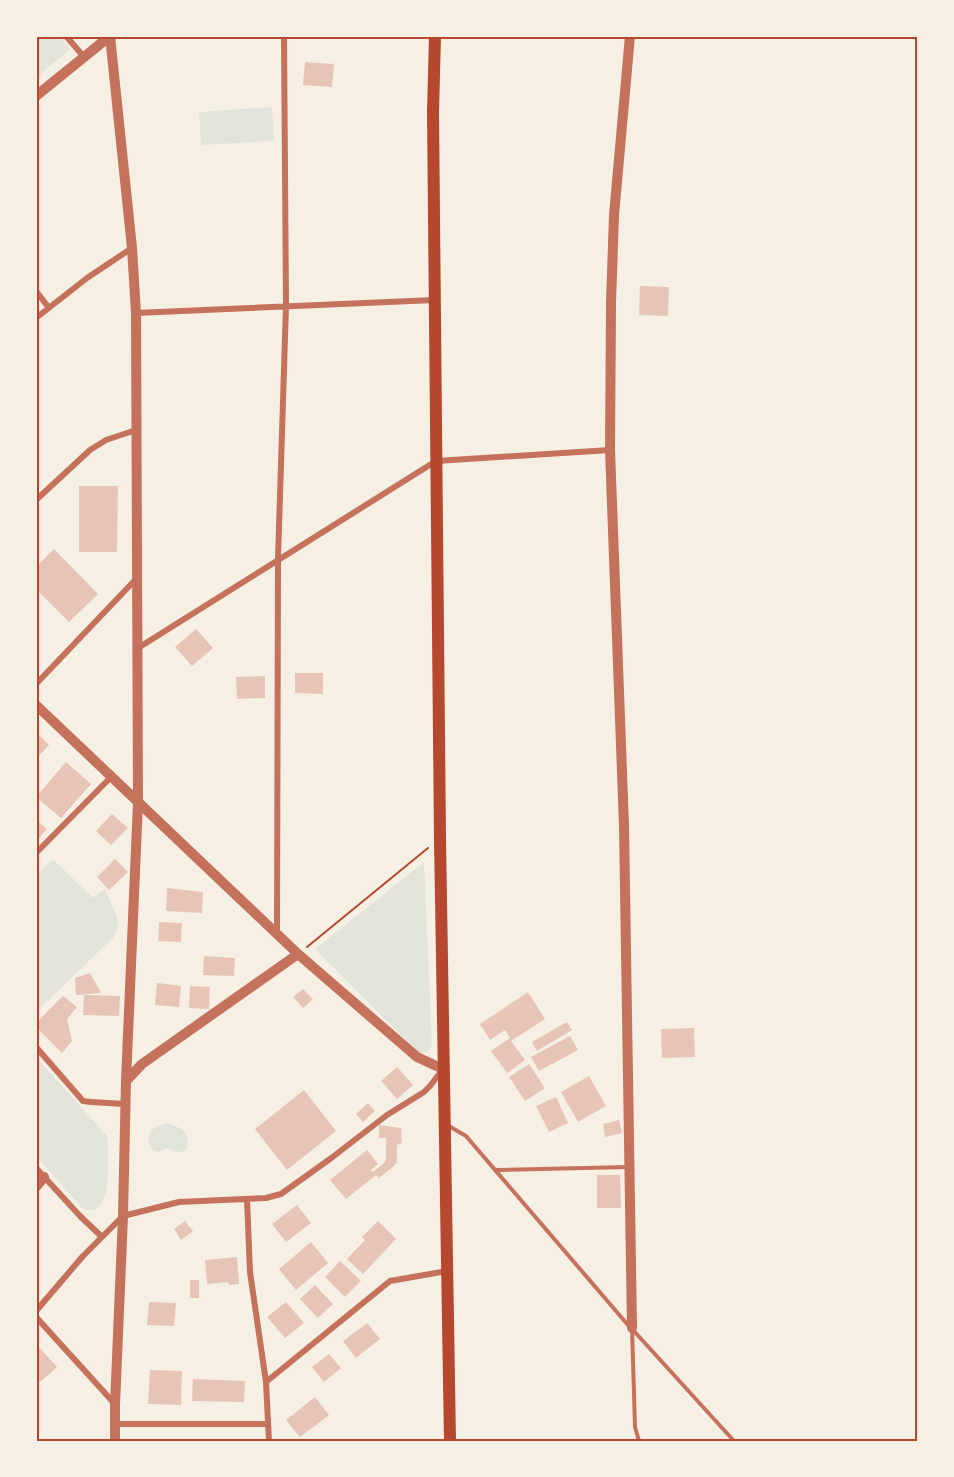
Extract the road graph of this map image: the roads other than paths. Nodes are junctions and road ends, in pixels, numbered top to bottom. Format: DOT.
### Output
graph roads {
  1 [pos="66,36"];
  2 [pos="110,36"];
  3 [pos="284,36"];
  4 [pos="630,36"];
  5 [pos="435,39"];
  6 [pos="84,57"];
  7 [pos="36,96"];
  8 [pos="132,248"];
  9 [pos="36,291"];
  10 [pos="435,300"];
  11 [pos="286,306"];
  12 [pos="49,308"];
  13 [pos="136,313"];
  14 [pos="36,318"];
  15 [pos="136,430"];
  16 [pos="610,450"];
  17 [pos="436,461"];
  18 [pos="36,500"];
  19 [pos="278,559"];
  20 [pos="137,578"];
  21 [pos="137,648"];
  22 [pos="36,684"];
  23 [pos="36,705"];
  24 [pos="111,777"];
  25 [pos="138,802"];
  26 [pos="36,853"];
  27 [pos="278,935"];
  28 [pos="298,954"];
  29 [pos="36,1047"];
  30 [pos="443,1069"];
  31 [pos="126,1081"];
  32 [pos="125,1104"];
  33 [pos="444,1124"];
  34 [pos="629,1167"];
  35 [pos="36,1168"];
  36 [pos="496,1170"];
  37 [pos="44,1177"];
  38 [pos="36,1187"];
  39 [pos="247,1199"];
  40 [pos="123,1216"];
  41 [pos="102,1237"];
  42 [pos="447,1271"];
  43 [pos="36,1311"];
  44 [pos="36,1317"];
  45 [pos="632,1328"];
  46 [pos="266,1382"];
  47 [pos="115,1405"];
  48 [pos="116,1424"];
  49 [pos="267,1424"];
  50 [pos="115,1441"];
  51 [pos="268,1441"];
  52 [pos="450,1441"];
  53 [pos="639,1441"];
  54 [pos="734,1441"];
  1 -- 6 [label="street"];
  2 -- 6 [label="street"];
  2 -- 8 [label="street"];
  3 -- 11 [label="street"];
  4 -- 16 [label="street"];
  5 -- 10 [label="main road"];
  6 -- 7 [label="street"];
  8 -- 12 [label="street"];
  8 -- 13 [label="street"];
  9 -- 12 [label="street"];
  10 -- 11 [label="street"];
  10 -- 17 [label="main road"];
  11 -- 13 [label="street"];
  11 -- 19 [label="street"];
  12 -- 14 [label="street"];
  13 -- 15 [label="street"];
  15 -- 18 [label="street"];
  15 -- 20 [label="street"];
  16 -- 17 [label="street"];
  16 -- 34 [label="street"];
  17 -- 19 [label="street"];
  17 -- 30 [label="main road"];
  19 -- 21 [label="street"];
  19 -- 27 [label="street"];
  20 -- 21 [label="street"];
  20 -- 22 [label="street"];
  21 -- 25 [label="street"];
  23 -- 24 [label="street"];
  24 -- 25 [label="street"];
  24 -- 26 [label="street"];
  25 -- 27 [label="street"];
  25 -- 31 [label="street"];
  27 -- 28 [label="street"];
  28 -- 30 [label="street"];
  28 -- 31 [label="street"];
  29 -- 32 [label="street"];
  30 -- 33 [label="main road"];
  30 -- 39 [label="street"];
  31 -- 32 [label="street"];
  32 -- 40 [label="street"];
  33 -- 36 [label="lane"];
  33 -- 42 [label="main road"];
  34 -- 36 [label="lane"];
  34 -- 45 [label="street"];
  35 -- 37 [label="street"];
  36 -- 45 [label="lane"];
  37 -- 38 [label="street"];
  37 -- 41 [label="street"];
  39 -- 40 [label="street"];
  39 -- 46 [label="street"];
  40 -- 41 [label="street"];
  40 -- 47 [label="street"];
  41 -- 43 [label="street"];
  42 -- 46 [label="street"];
  42 -- 52 [label="main road"];
  44 -- 47 [label="street"];
  45 -- 53 [label="lane"];
  45 -- 54 [label="lane"];
  46 -- 49 [label="street"];
  47 -- 48 [label="street"];
  48 -- 49 [label="street"];
  48 -- 50 [label="street"];
  49 -- 51 [label="street"];
}
